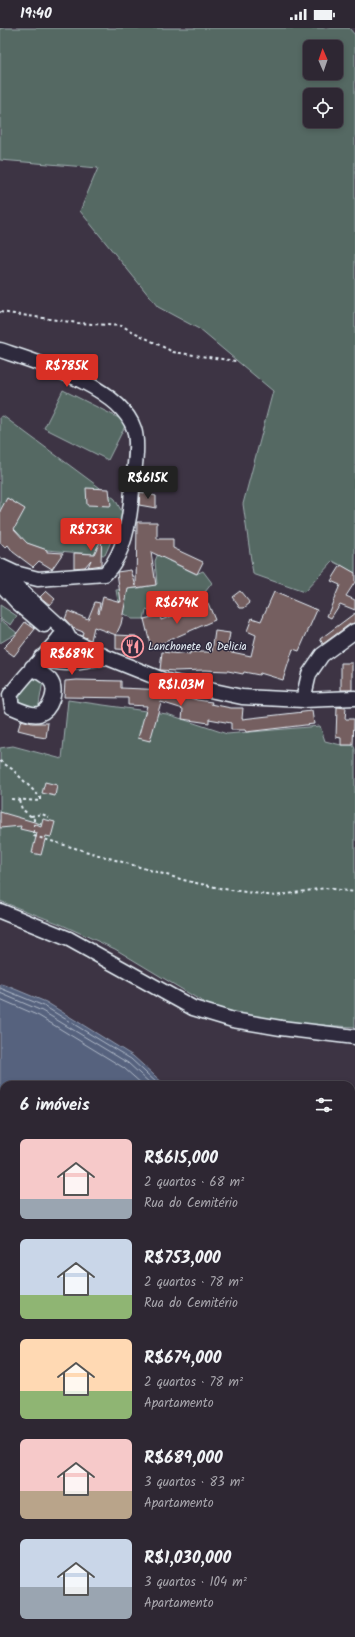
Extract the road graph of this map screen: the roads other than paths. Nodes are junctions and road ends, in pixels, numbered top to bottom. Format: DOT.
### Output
graph roads {
  1 [pos="0,350"];
  2 [pos="0,567"];
  3 [pos="0,583"];
  4 [pos="355,631"];
  5 [pos="65,636"];
  6 [pos="108,658"];
  7 [pos="355,698"];
  8 [pos="303,700"];
  9 [pos="0,911"];
  10 [pos="355,1037"];
  1 -- 2 [label="street"];
  2 -- 5 [label="street"];
  3 -- 5 [label="street"];
  4 -- 8 [label="street"];
  5 -- 6 [label="street"];
  5 -- 6 [label="street"];
  6 -- 8 [label="street"];
  7 -- 8 [label="street"];
  9 -- 10 [label="street"];
}
